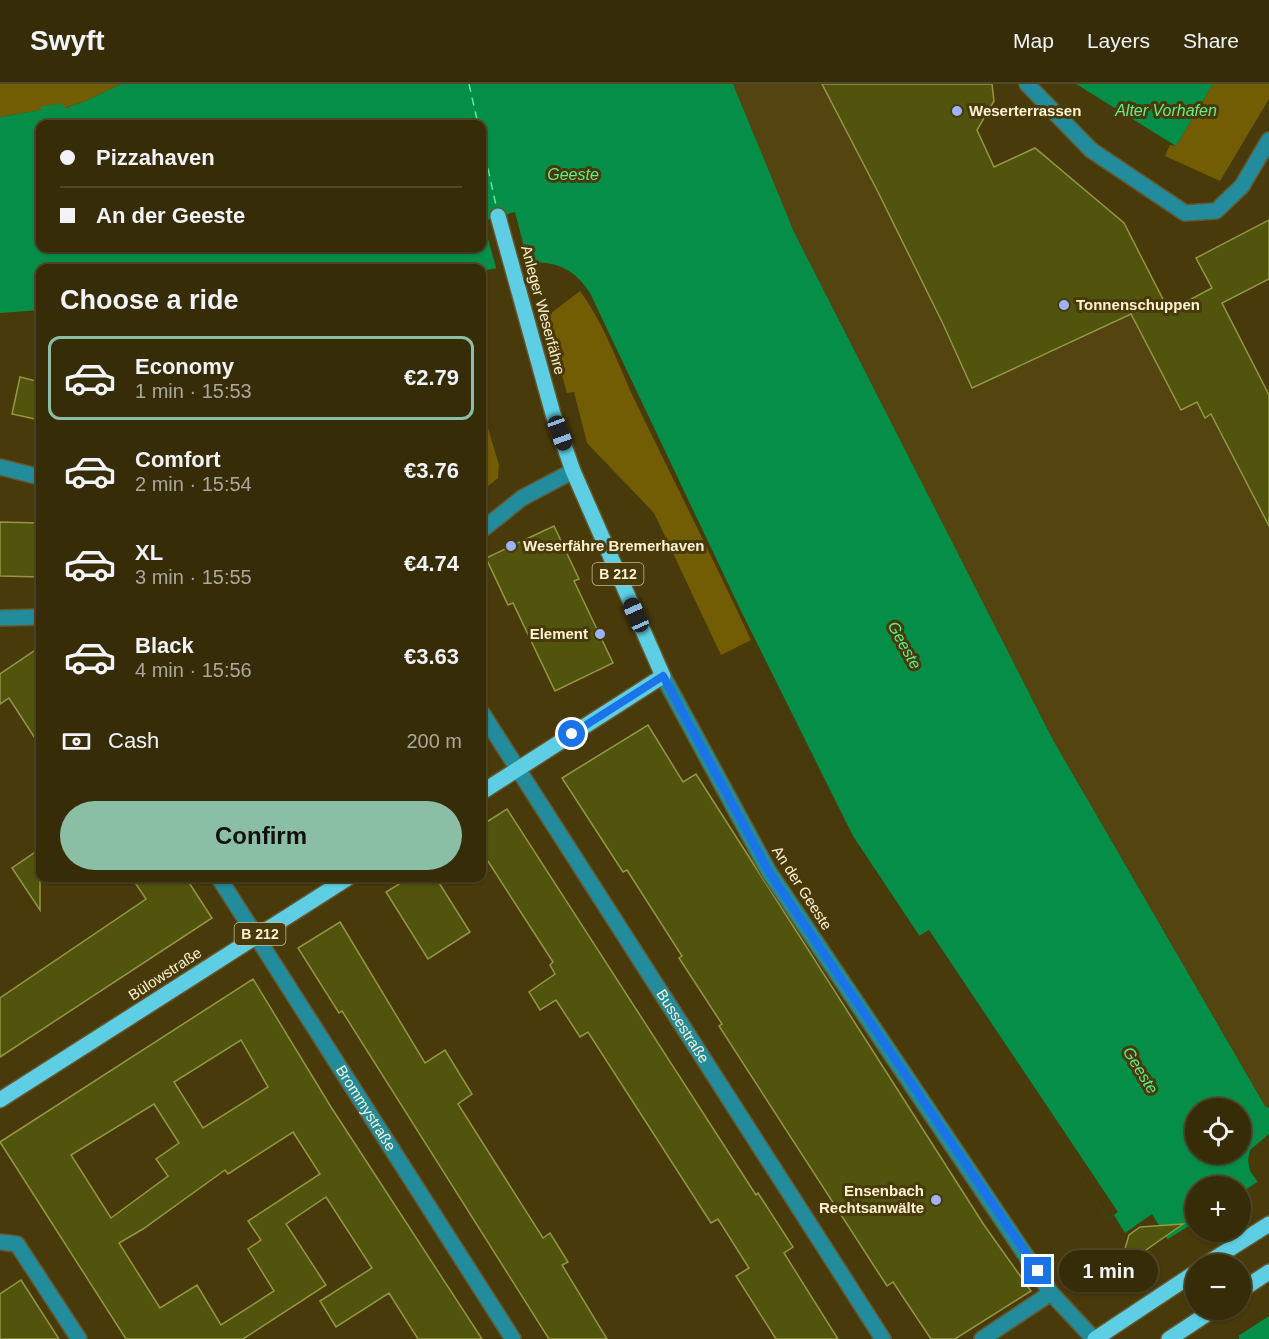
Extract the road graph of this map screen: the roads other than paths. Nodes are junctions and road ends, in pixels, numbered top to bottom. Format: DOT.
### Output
graph roads {
  1 [pos="1027,84"];
  2 [pos="1269,140"];
  3 [pos="498,216"];
  4 [pos="553,414"];
  5 [pos="0,467"];
  6 [pos="573,471"];
  7 [pos="36,476"];
  8 [pos="486,527"];
  9 [pos="36,617"];
  10 [pos="0,618"];
  11 [pos="663,676"];
  12 [pos="486,719"];
  13 [pos="518,769"];
  14 [pos="486,789"];
  15 [pos="222,882"];
  16 [pos="342,882"];
  17 [pos="256,937"];
  18 [pos="0,1100"];
  19 [pos="1269,1224"];
  20 [pos="0,1242"];
  21 [pos="1222,1254"];
  22 [pos="1269,1272"];
  23 [pos="1185,1279"];
  24 [pos="1251,1284"];
  25 [pos="1052,1293"];
  26 [pos="1197,1320"];
  27 [pos="79,1339"];
  28 [pos="513,1339"];
  29 [pos="883,1339"];
  30 [pos="982,1339"];
  31 [pos="1094,1339"];
  32 [pos="1168,1339"];
  1 -- 2 [label="street"];
  3 -- 4 [label="main road, Anleger Weserfähre / B 212"];
  4 -- 6 [label="main road, An der Geeste / B 212"];
  5 -- 7 [label="street"];
  6 -- 8 [label="street"];
  6 -- 11 [label="main road, An der Geeste / B 212"];
  9 -- 10 [label="street"];
  11 -- 13 [label="main road"];
  11 -- 25 [label="street, An der Geeste"];
  12 -- 13 [label="street, Bussestraße"];
  13 -- 14 [label="main road"];
  13 -- 29 [label="street, Bussestraße"];
  15 -- 17 [label="street, Brommystraße"];
  16 -- 17 [label="main road, Bülowstraße / B 212"];
  17 -- 18 [label="main road, Bülowstraße / B 212"];
  17 -- 28 [label="street, Brommystraße"];
  19 -- 21 [label="main road"];
  20 -- 27 [label="street"];
  22 -- 24 [label="main road"];
  23 -- 31 [label="main road"];
  25 -- 30 [label="street"];
  25 -- 31 [label="street, An der Geeste"];
  26 -- 32 [label="main road"];
}
